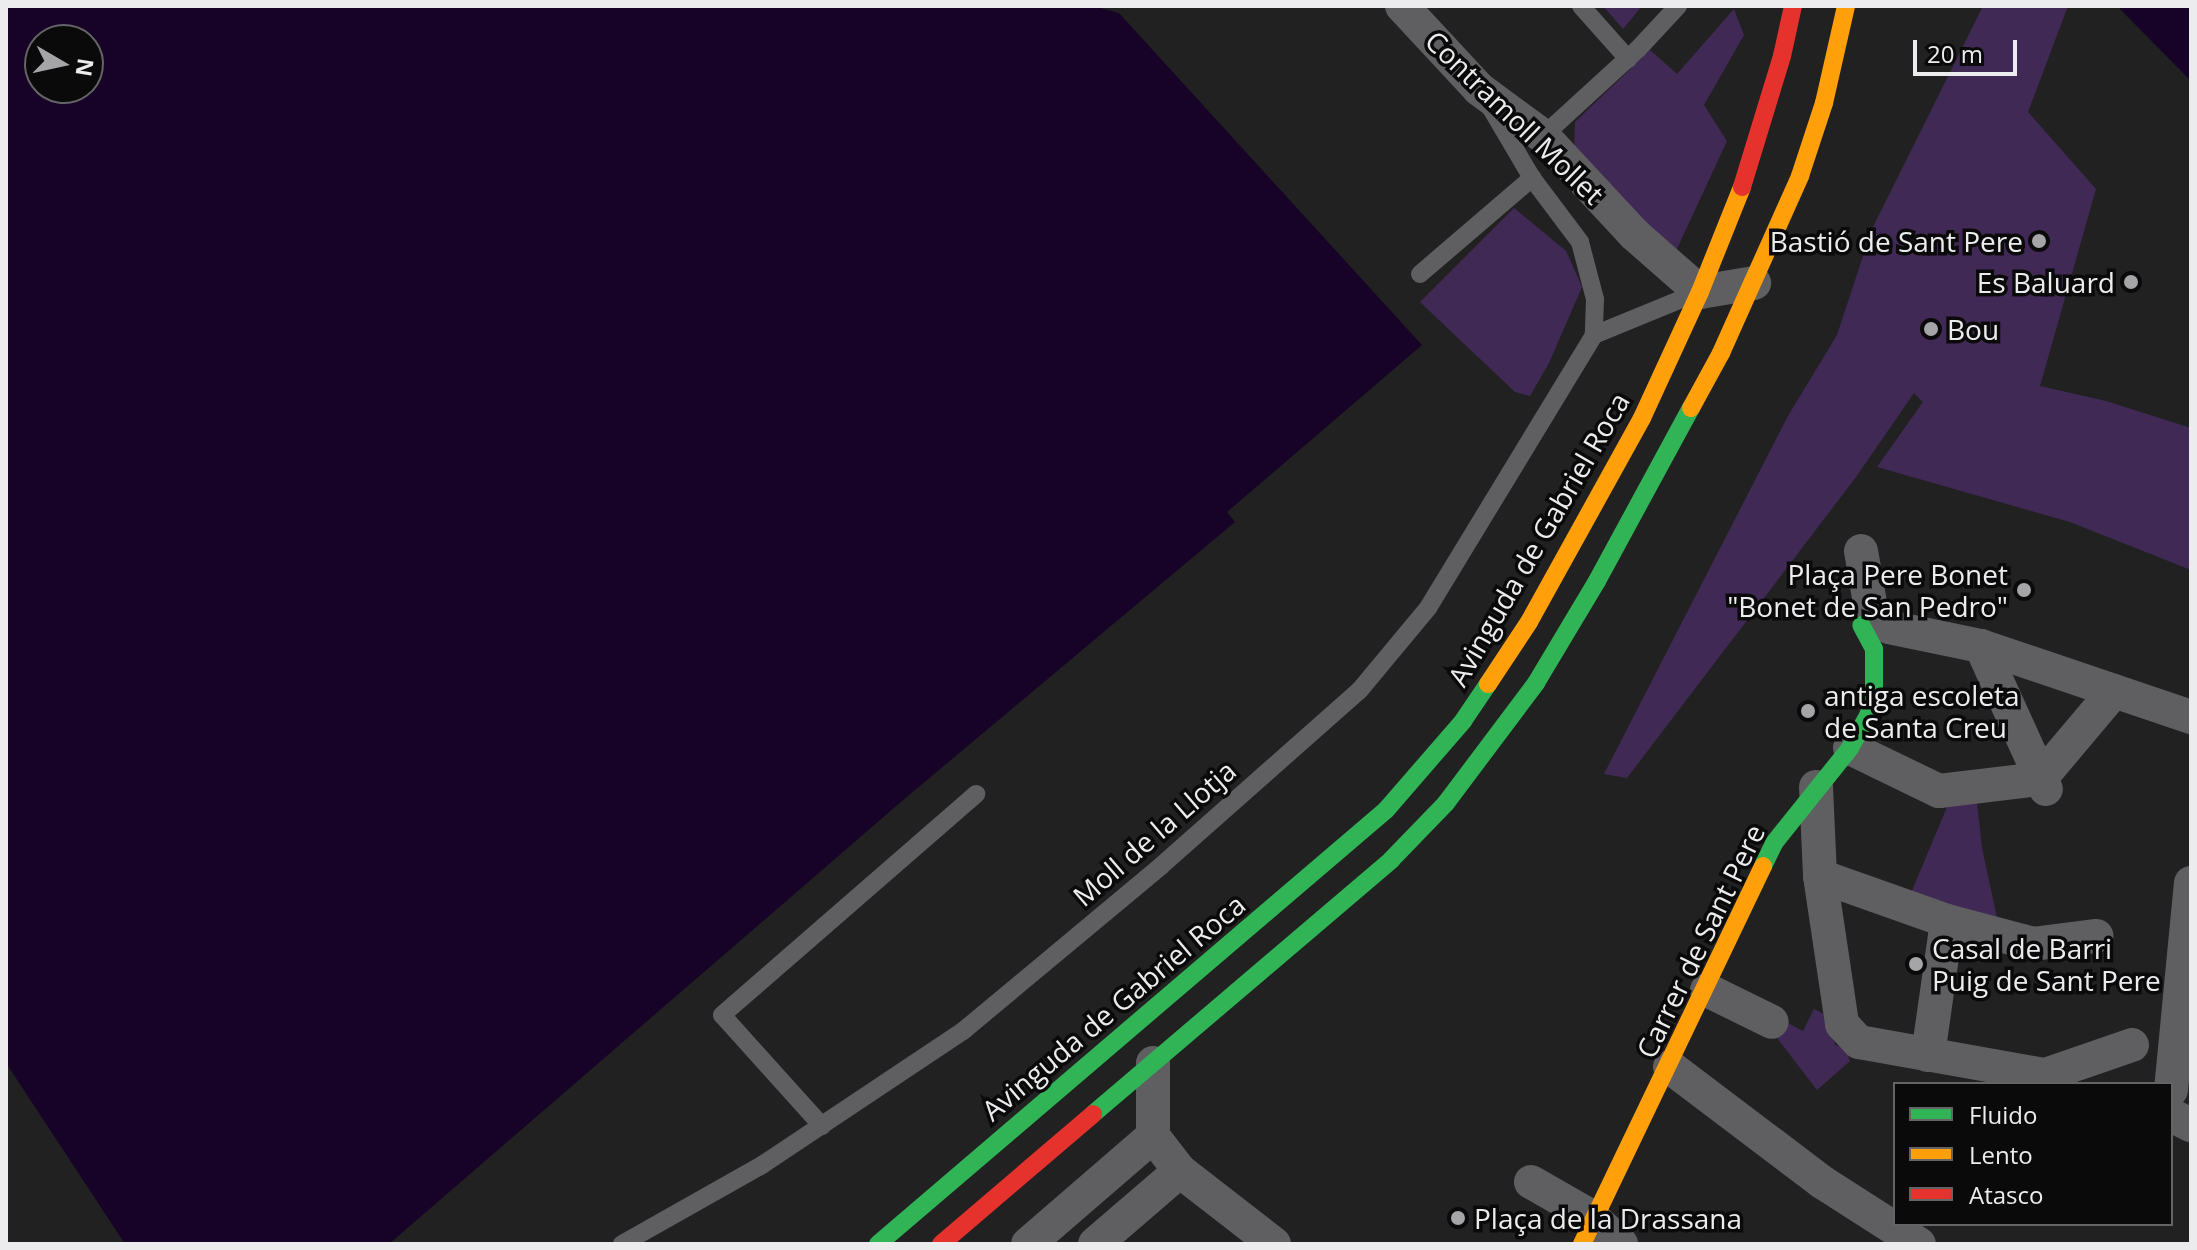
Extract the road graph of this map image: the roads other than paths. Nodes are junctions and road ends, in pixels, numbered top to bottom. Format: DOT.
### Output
graph roads {
  1 [pos="1402,6"];
  2 [pos="1581,6"];
  3 [pos="1678,6"];
  4 [pos="1793,6"];
  5 [pos="1846,6"];
  6 [pos="1628,59"];
  7 [pos="1479,89"];
  8 [pos="1543,136"];
  9 [pos="1532,178"];
  10 [pos="1420,274"];
  11 [pos="1754,283"];
  12 [pos="1700,292"];
  13 [pos="1594,335"];
  14 [pos="1861,551"];
  15 [pos="1861,625"];
  16 [pos="1981,646"];
  17 [pos="2114,691"];
  18 [pos="2191,717"];
  19 [pos="1850,748"];
  20 [pos="2043,784"];
  21 [pos="1816,787"];
  22 [pos="976,794"];
  23 [pos="1820,876"];
  24 [pos="2191,883"];
  25 [pos="1947,921"];
  26 [pos="2096,936"];
  27 [pos="1707,990"];
  28 [pos="1772,1022"];
  29 [pos="2132,1045"];
  30 [pos="1928,1055"];
  31 [pos="1153,1063"];
  32 [pos="1670,1067"];
  33 [pos="2172,1082"];
  34 [pos="2173,1116"];
  35 [pos="2191,1125"];
  36 [pos="822,1126"];
  37 [pos="1153,1136"];
  38 [pos="1180,1171"];
  39 [pos="1531,1182"];
  40 [pos="1587,1230"];
  41 [pos="622,1244"];
  42 [pos="878,1244"];
  43 [pos="941,1244"];
  44 [pos="1028,1244"];
  45 [pos="1095,1244"];
  46 [pos="1274,1244"];
  47 [pos="1621,1244"];
  48 [pos="1919,1244"];
  1 -- 7 [label="street, Contramoll Mollet"];
  2 -- 6 [label="lane"];
  3 -- 6 [label="lane"];
  4 -- 12 [label="main road, Avinguda de Gabriel Roca"];
  5 -- 11 [label="main road"];
  6 -- 8 [label="lane"];
  7 -- 8 [label="street, Contramoll Mollet"];
  7 -- 9 [label="lane"];
  8 -- 12 [label="street, Contramoll Mollet"];
  9 -- 10 [label="lane"];
  9 -- 13 [label="lane"];
  11 -- 12 [label="street"];
  11 -- 31 [label="main road"];
  12 -- 13 [label="lane"];
  12 -- 42 [label="main road, Avinguda de Gabriel Roca"];
  13 -- 36 [label="lane, Moll de la Llotja"];
  14 -- 16 [label="street"];
  15 -- 19 [label="main road, Carrer de Sant Pere"];
  16 -- 17 [label="street"];
  16 -- 20 [label="street"];
  17 -- 18 [label="street"];
  17 -- 20 [label="street"];
  19 -- 20 [label="street"];
  19 -- 21 [label="main road, Carrer de Sant Pere"];
  21 -- 23 [label="street"];
  21 -- 27 [label="main road, Carrer de Sant Pere"];
  22 -- 36 [label="lane"];
  23 -- 25 [label="street"];
  23 -- 30 [label="street"];
  24 -- 33 [label="street"];
  25 -- 26 [label="street"];
  25 -- 30 [label="street"];
  27 -- 28 [label="street"];
  27 -- 32 [label="main road, Carrer de Sant Pere"];
  29 -- 30 [label="street"];
  31 -- 37 [label="street"];
  31 -- 43 [label="main road"];
  32 -- 40 [label="main road, Carrer de Sant Pere"];
  32 -- 48 [label="street"];
  34 -- 35 [label="street"];
  36 -- 41 [label="lane, Moll de la Llotja"];
  37 -- 38 [label="street"];
  37 -- 44 [label="street"];
  38 -- 45 [label="street"];
  38 -- 46 [label="street"];
  39 -- 40 [label="street"];
  40 -- 47 [label="street"];
}
